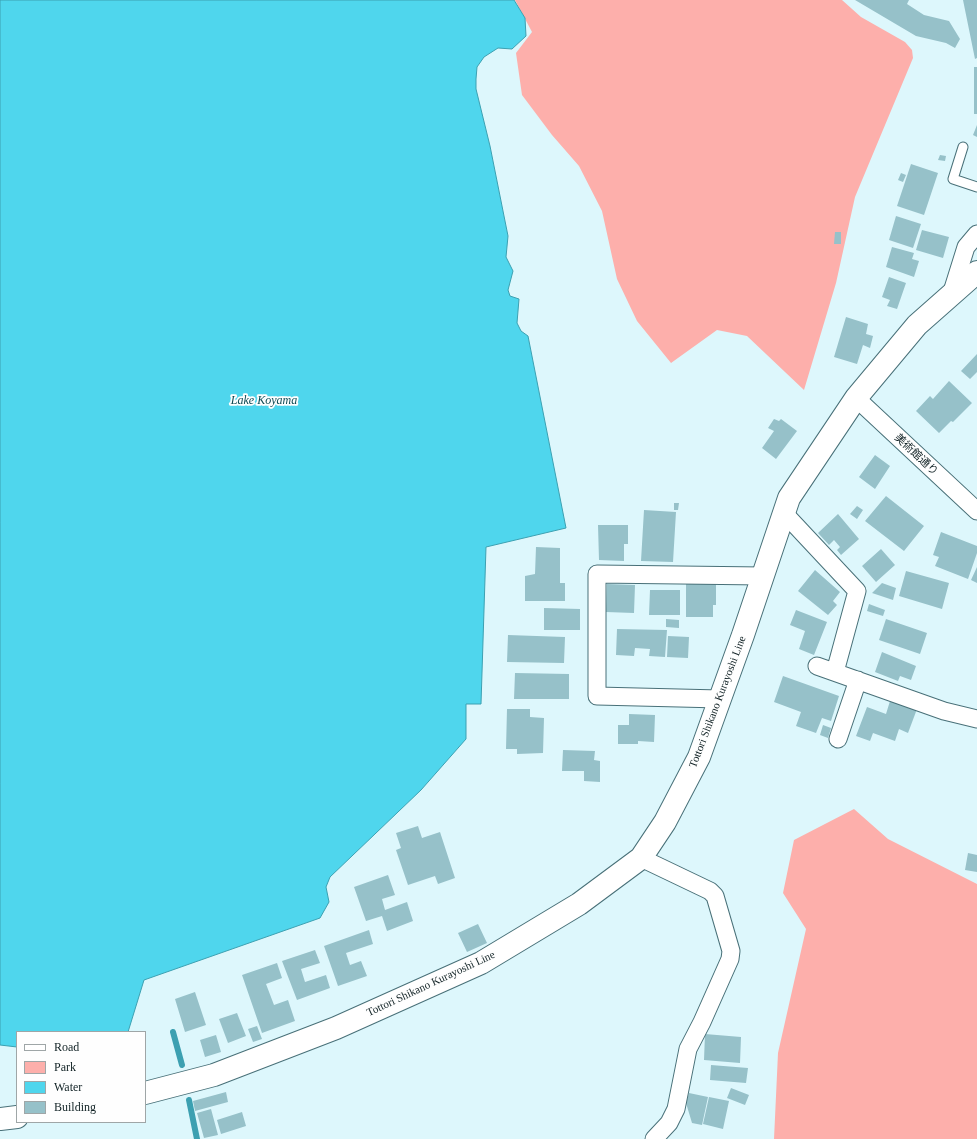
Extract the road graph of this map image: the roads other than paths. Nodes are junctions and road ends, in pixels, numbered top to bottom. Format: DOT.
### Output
graph roads {
  1 [pos="963,147"];
  2 [pos="977,187"];
  3 [pos="977,234"];
  4 [pos="977,272"];
  5 [pos="951,295"];
  6 [pos="856,398"];
  7 [pos="977,511"];
  8 [pos="784,513"];
  9 [pos="763,576"];
  10 [pos="817,666"];
  11 [pos="835,672"];
  12 [pos="858,680"];
  13 [pos="720,699"];
  14 [pos="977,719"];
  15 [pos="838,739"];
  16 [pos="641,858"];
  17 [pos="146,1093"];
  18 [pos="16,1117"];
  19 [pos="0,1119"];
  20 [pos="654,1139"];
  1 -- 2 [label="lane"];
  3 -- 5 [label="street"];
  4 -- 5 [label="main road, Tottori Shikano Kurayoshi Line"];
  5 -- 6 [label="main road, Tottori Shikano Kurayoshi Line"];
  6 -- 7 [label="street, 美術館通り"];
  6 -- 8 [label="main road, Tottori Shikano Kurayoshi Line"];
  8 -- 9 [label="main road, Tottori Shikano Kurayoshi Line"];
  8 -- 11 [label="street"];
  9 -- 13 [label="main road, Tottori Shikano Kurayoshi Line"];
  9 -- 13 [label="street"];
  10 -- 11 [label="street"];
  11 -- 12 [label="street"];
  12 -- 14 [label="street"];
  12 -- 15 [label="street"];
  13 -- 16 [label="main road, Tottori Shikano Kurayoshi Line"];
  16 -- 17 [label="main road, Tottori Shikano Kurayoshi Line"];
  16 -- 20 [label="street"];
  18 -- 19 [label="main road"];
}
